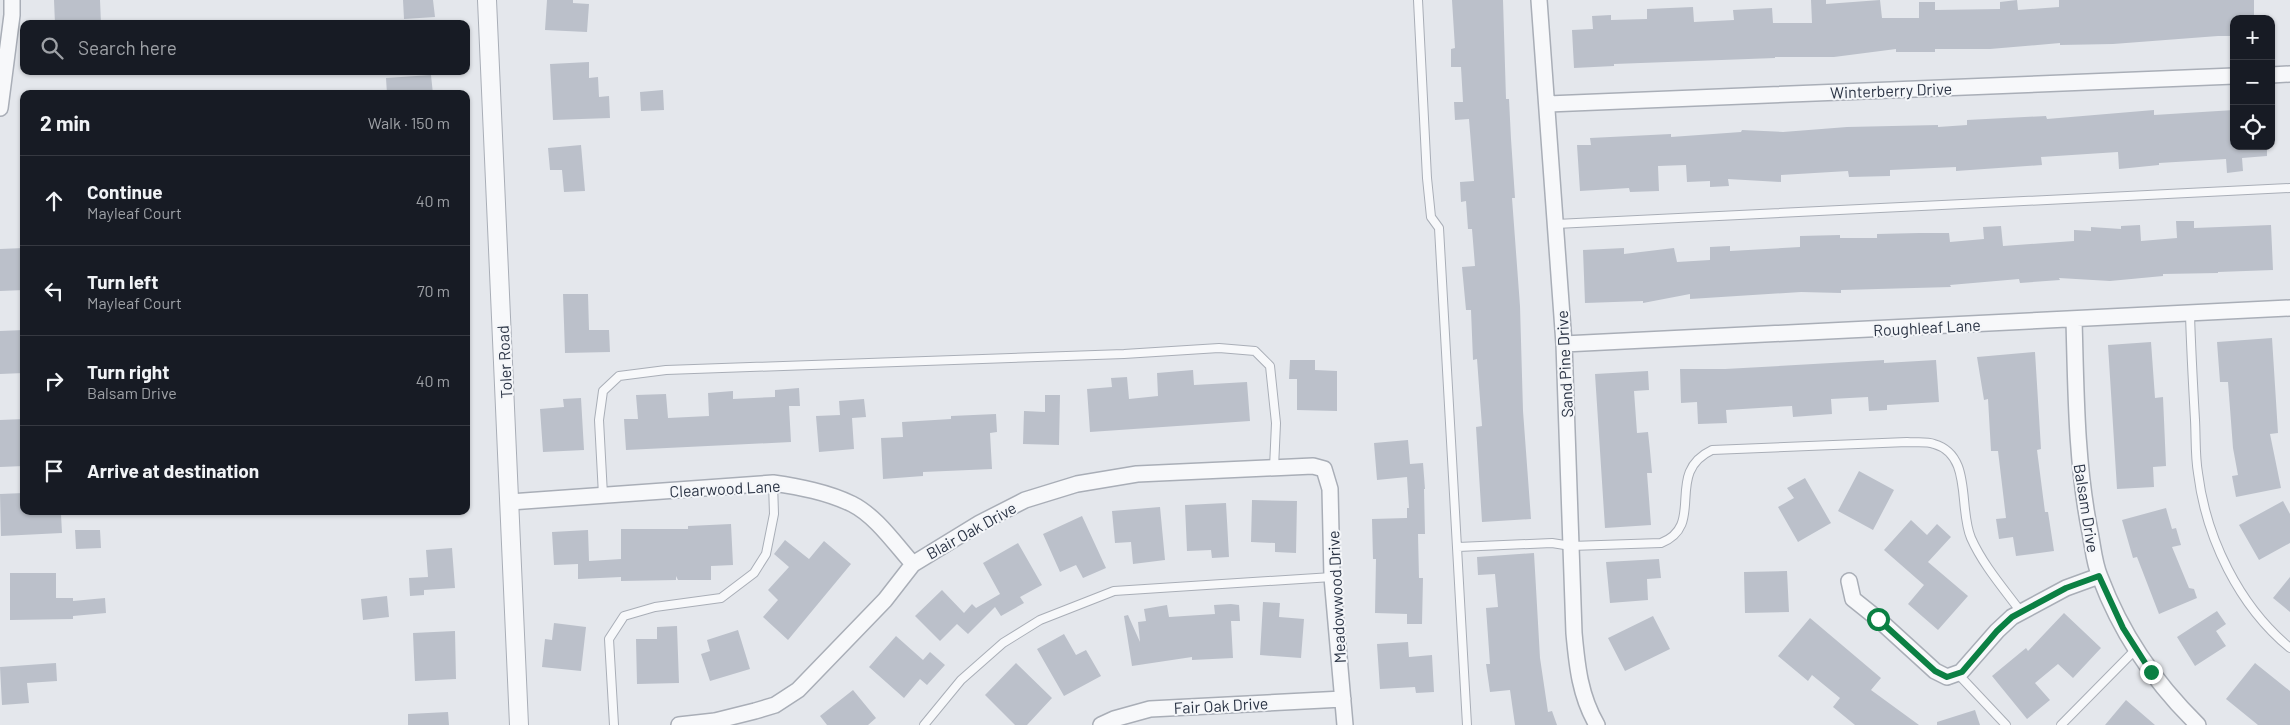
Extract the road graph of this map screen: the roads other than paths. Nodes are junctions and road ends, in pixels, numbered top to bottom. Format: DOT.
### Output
graph roads {
  1 [pos="487,0"];
  2 [pos="1418,0"];
  3 [pos="1539,0"];
  4 [pos="8,10"];
  5 [pos="2290,74"];
  6 [pos="2275,75"];
  7 [pos="2230,76"];
  8 [pos="1548,104"];
  9 [pos="0,108"];
  10 [pos="2290,188"];
  11 [pos="1556,224"];
  12 [pos="2290,308"];
  13 [pos="2190,314"];
  14 [pos="2074,320"];
  15 [pos="1564,344"];
  16 [pos="1274,468"];
  17 [pos="1324,469"];
  18 [pos="773,483"];
  19 [pos="603,495"];
  20 [pos="510,502"];
  21 [pos="1571,546"];
  22 [pos="1458,548"];
  23 [pos="913,564"];
  24 [pos="2099,576"];
  25 [pos="1332,577"];
  26 [pos="1849,581"];
  27 [pos="2021,612"];
  28 [pos="2137,648"];
  29 [pos="2290,648"];
  30 [pos="1957,673"];
  31 [pos="1343,699"];
  32 [pos="519,725"];
  33 [pos="614,725"];
  34 [pos="679,725"];
  35 [pos="924,725"];
  36 [pos="1101,725"];
  37 [pos="1344,725"];
  38 [pos="1467,725"];
  39 [pos="1597,725"];
  40 [pos="2006,725"];
  41 [pos="2062,725"];
  42 [pos="2198,725"];
  1 -- 20 [label="street, Toler Road"];
  2 -- 22 [label="lane"];
  3 -- 8 [label="street, Sand Pine Drive"];
  4 -- 9 [label="street"];
  5 -- 6 [label="street"];
  7 -- 8 [label="street, Winterberry Drive"];
  8 -- 11 [label="street, Sand Pine Drive"];
  10 -- 11 [label="lane"];
  11 -- 15 [label="street, Sand Pine Drive"];
  12 -- 13 [label="street, Roughleaf Lane"];
  13 -- 14 [label="street, Roughleaf Lane"];
  13 -- 29 [label="lane"];
  14 -- 15 [label="street, Roughleaf Lane"];
  14 -- 24 [label="street, Balsam Drive"];
  15 -- 21 [label="street, Sand Pine Drive"];
  16 -- 17 [label="street, Blair Oak Drive"];
  16 -- 19 [label="lane"];
  16 -- 23 [label="street, Blair Oak Drive"];
  17 -- 25 [label="street, Meadowwood Drive"];
  18 -- 19 [label="street, Clearwood Lane"];
  18 -- 23 [label="street, Clearwood Lane"];
  18 -- 33 [label="lane"];
  19 -- 20 [label="street, Clearwood Lane"];
  20 -- 32 [label="street, Toler Road"];
  21 -- 22 [label="lane"];
  21 -- 27 [label="lane"];
  21 -- 39 [label="street, Sand Pine Drive"];
  22 -- 38 [label="lane"];
  23 -- 34 [label="street, Blair Oak Drive"];
  24 -- 27 [label="street"];
  24 -- 28 [label="street, Balsam Drive"];
  25 -- 31 [label="street, Meadowwood Drive"];
  25 -- 35 [label="lane"];
  26 -- 30 [label="street"];
  27 -- 30 [label="street"];
  28 -- 41 [label="lane"];
  28 -- 42 [label="street, Balsam Drive"];
  30 -- 40 [label="lane"];
  31 -- 36 [label="street, Fair Oak Drive"];
  31 -- 37 [label="street, Meadowwood Drive"];
}
